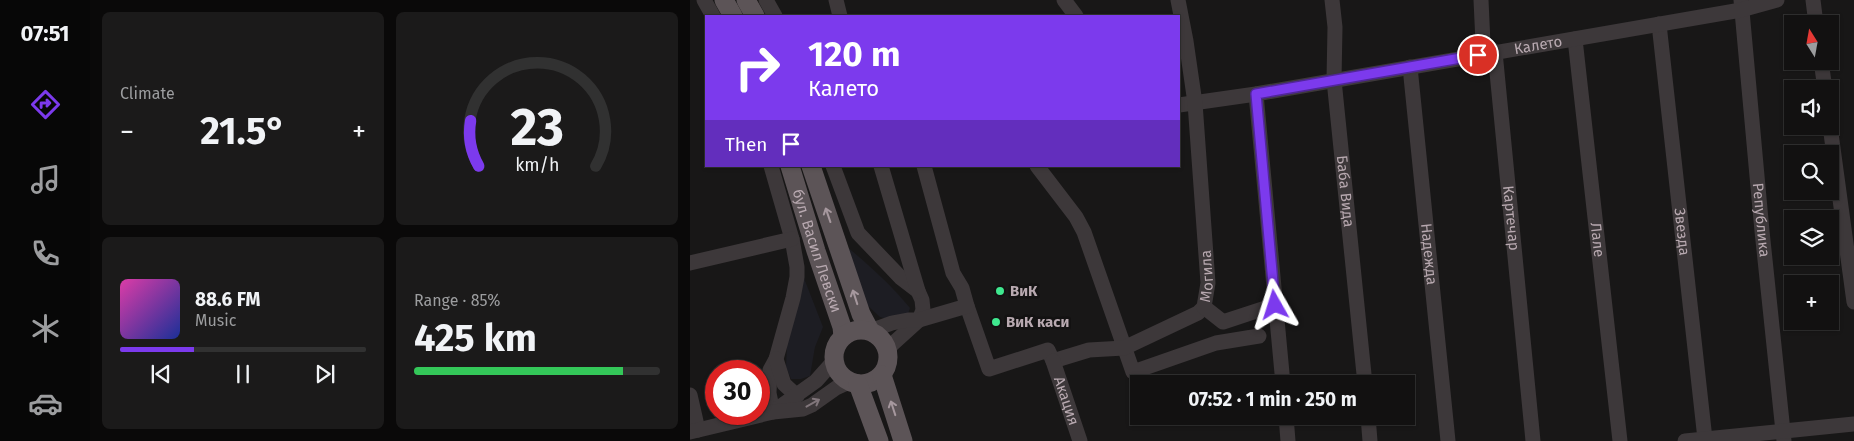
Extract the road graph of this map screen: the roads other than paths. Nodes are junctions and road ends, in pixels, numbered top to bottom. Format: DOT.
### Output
graph roads {
  1 [pos="704,0"];
  2 [pos="724,0"];
  3 [pos="746,0"];
  4 [pos="766,0"];
  5 [pos="836,0"];
  6 [pos="1064,0"];
  7 [pos="1178,0"];
  8 [pos="1332,0"];
  9 [pos="1481,0"];
  10 [pos="1777,0"];
  11 [pos="1813,0"];
  12 [pos="1741,5"];
  13 [pos="712,15"];
  14 [pos="732,15"];
  15 [pos="754,15"];
  16 [pos="774,15"];
  17 [pos="840,15"];
  18 [pos="1075,15"];
  19 [pos="1815,15"];
  20 [pos="1659,24"];
  21 [pos="1575,38"];
  22 [pos="1495,52"];
  23 [pos="1410,67"];
  24 [pos="1334,80"];
  25 [pos="1256,94"];
  26 [pos="1195,103"];
  27 [pos="1180,105"];
  28 [pos="1831,135"];
  29 [pos="771,167"];
  30 [pos="790,167"];
  31 [pos="811,167"];
  32 [pos="833,167"];
  33 [pos="881,167"];
  34 [pos="924,167"];
  35 [pos="1038,167"];
  36 [pos="792,239"];
  37 [pos="690,263"];
  38 [pos="918,291"];
  39 [pos="1854,302"];
  40 [pos="1275,305"];
  41 [pos="967,306"];
  42 [pos="1204,307"];
  43 [pos="919,320"];
  44 [pos="870,331"];
  45 [pos="843,336"];
  46 [pos="1259,336"];
  47 [pos="1124,348"];
  48 [pos="887,349"];
  49 [pos="776,359"];
  50 [pos="1052,361"];
  51 [pos="833,362"];
  52 [pos="882,375"];
  53 [pos="1282,375"];
  54 [pos="1364,375"];
  55 [pos="854,383"];
  56 [pos="690,395"];
  57 [pos="796,396"];
  58 [pos="773,412"];
  59 [pos="1854,424"];
  60 [pos="1287,425"];
  61 [pos="1369,425"];
  62 [pos="694,431"];
  63 [pos="1783,436"];
  64 [pos="1705,439"];
  65 [pos="879,441"];
  66 [pos="903,441"];
  67 [pos="1080,441"];
  68 [pos="1288,441"];
  69 [pos="1370,441"];
  70 [pos="1448,441"];
  71 [pos="1532,441"];
  72 [pos="1620,441"];
  73 [pos="1685,441"];
  1 -- 13 [label="street"];
  2 -- 14 [label="main road"];
  3 -- 15 [label="main road"];
  4 -- 16 [label="street"];
  5 -- 17 [label="street"];
  6 -- 18 [label="street"];
  7 -- 26 [label="street, Могила"];
  8 -- 24 [label="street, Баба Вида"];
  9 -- 22 [label="street, Картечар"];
  10 -- 12 [label="street, Калето"];
  11 -- 19 [label="street"];
  12 -- 20 [label="street, Калето"];
  12 -- 63 [label="street, Република"];
  20 -- 21 [label="street, Калето"];
  20 -- 64 [label="street, Звезда"];
  21 -- 22 [label="street, Калето"];
  21 -- 72 [label="street, Лале"];
  22 -- 23 [label="street, Калето"];
  22 -- 71 [label="street, Картечар"];
  23 -- 24 [label="street, Калето"];
  23 -- 70 [label="street, Надежда"];
  24 -- 25 [label="street, Калето"];
  24 -- 54 [label="street, Баба Вида"];
  25 -- 26 [label="street, Калето"];
  25 -- 40 [label="street"];
  26 -- 27 [label="street, Калето"];
  26 -- 42 [label="street, Могила"];
  28 -- 39 [label="street"];
  29 -- 36 [label="street"];
  30 -- 45 [label="main road, бул. Васил Левски"];
  44 -- 31 [label="main road, бул. Васил Левски, one-way"];
  32 -- 38 [label="street"];
  33 -- 38 [label="street"];
  34 -- 41 [label="street"];
  35 -- 47 [label="street"];
  36 -- 37 [label="street"];
  36 -- 49 [label="street"];
  38 -- 43 [label="street"];
  40 -- 42 [label="street"];
  40 -- 53 [label="street"];
  41 -- 43 [label="street"];
  41 -- 50 [label="street"];
  42 -- 47 [label="street, Могила"];
  43 -- 44 [label="street"];
  43 -- 48 [label="street"];
  44 -- 45 [label="main road"];
  44 -- 48 [label="main road"];
  45 -- 51 [label="main road"];
  46 -- 47 [label="street"];
  47 -- 50 [label="street, Могила"];
  48 -- 52 [label="main road"];
  49 -- 57 [label="street"];
  49 -- 58 [label="street"];
  50 -- 67 [label="street, Акация"];
  51 -- 55 [label="main road"];
  51 -- 57 [label="street"];
  52 -- 55 [label="main road"];
  66 -- 52 [label="main road, one-way"];
  58 -- 55 [label="street, one-way"];
  55 -- 65 [label="main road"];
  56 -- 62 [label="street"];
  57 -- 58 [label="street"];
  58 -- 62 [label="street"];
  59 -- 63 [label="street"];
  60 -- 68 [label="street"];
  61 -- 69 [label="street"];
  63 -- 64 [label="street"];
  64 -- 73 [label="street"];
}
